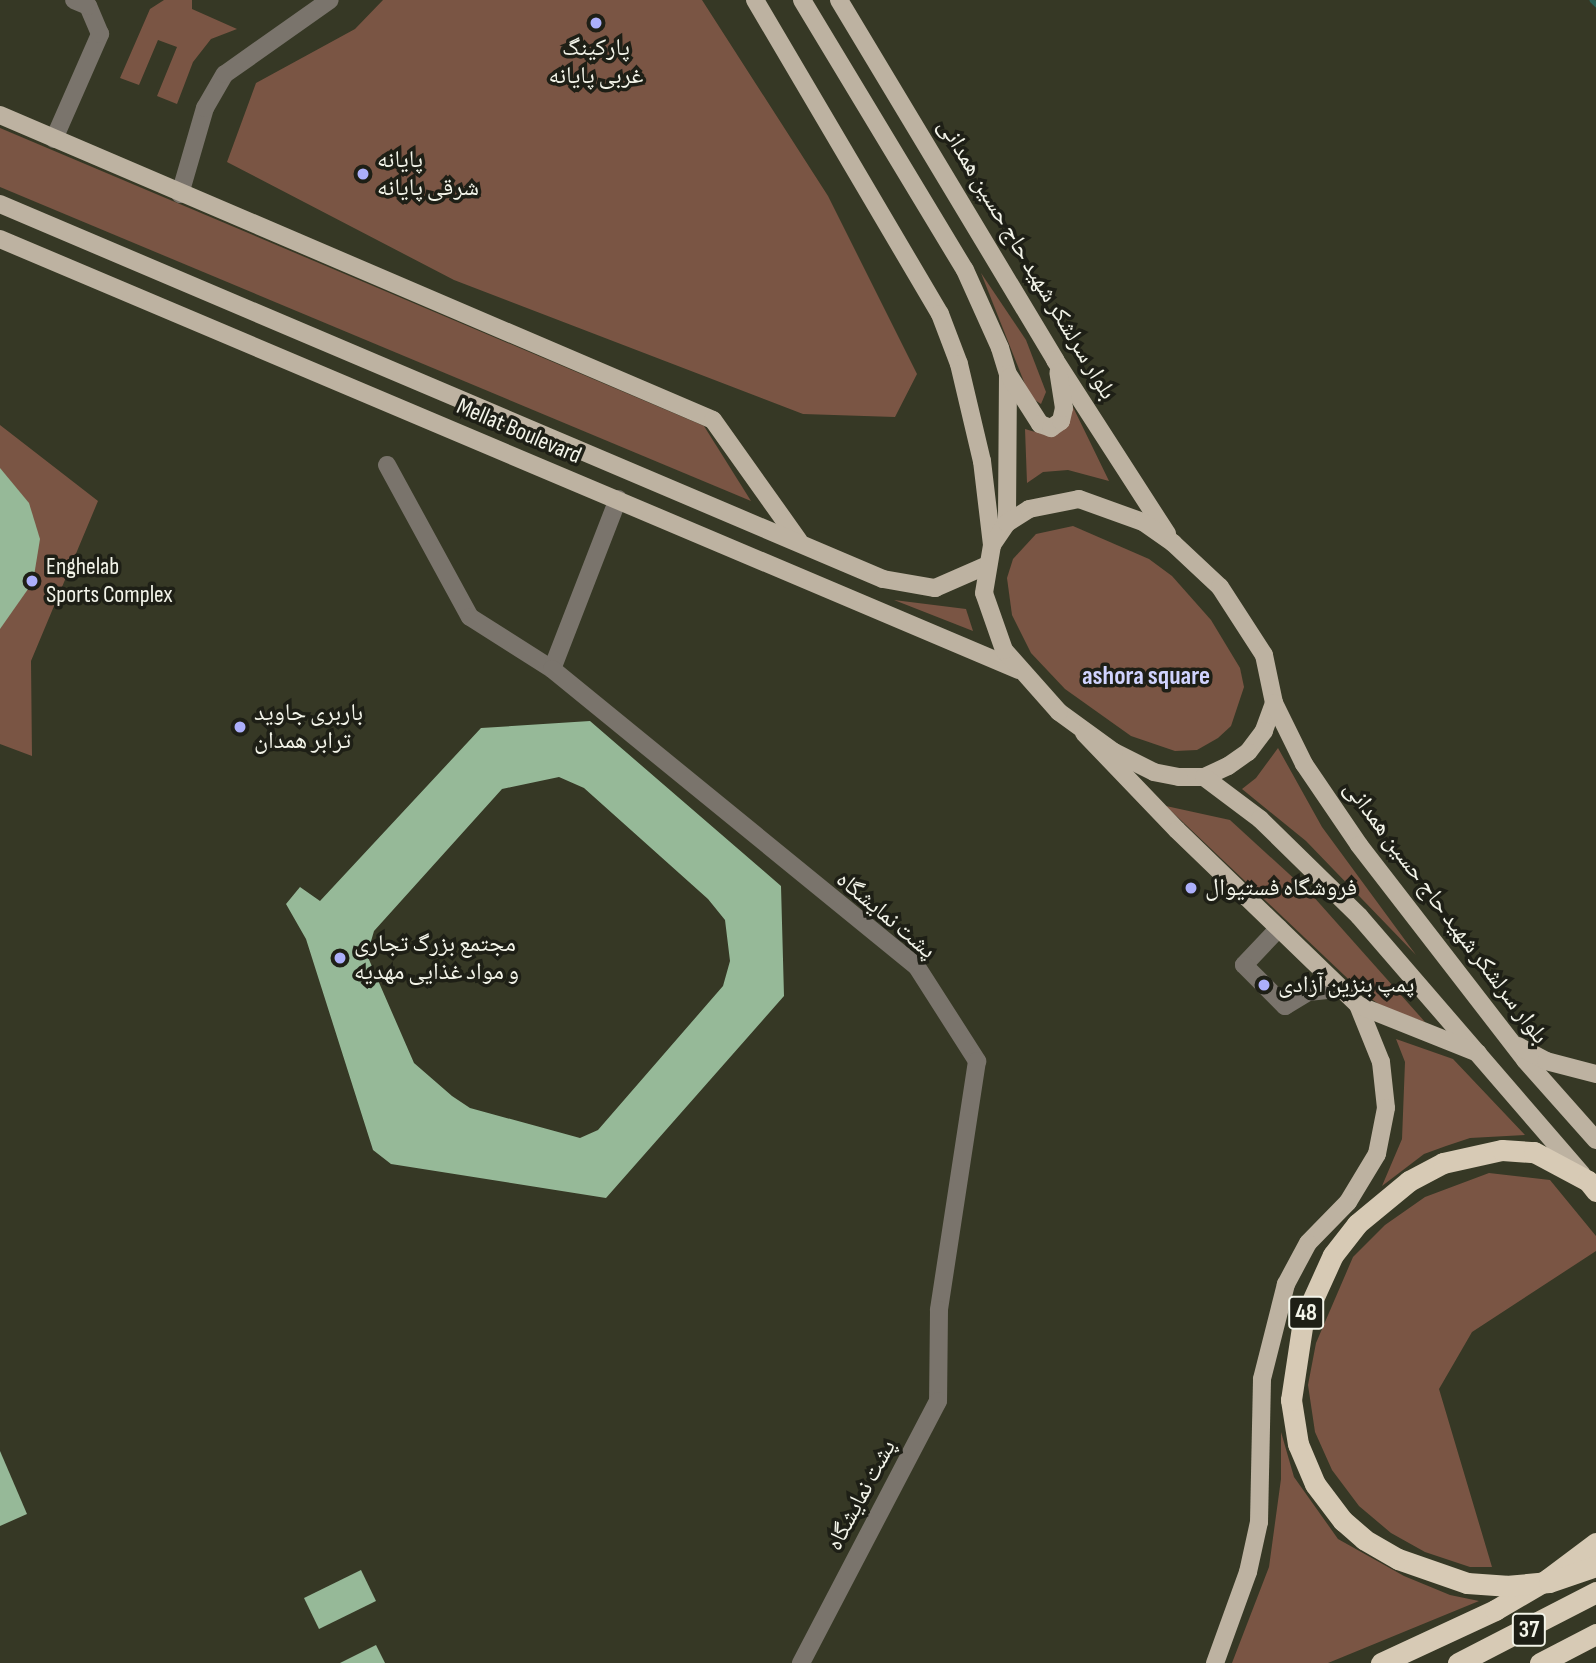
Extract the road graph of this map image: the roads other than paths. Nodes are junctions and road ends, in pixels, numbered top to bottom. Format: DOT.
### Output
graph roads {
  1 [pos="74,0"];
  2 [pos="330,0"];
  3 [pos="755,0"];
  4 [pos="802,0"];
  5 [pos="839,0"];
  6 [pos="0,115"];
  7 [pos="54,139"];
  8 [pos="180,194"];
  9 [pos="0,204"];
  10 [pos="0,239"];
  11 [pos="1055,360"];
  12 [pos="1008,374"];
  13 [pos="387,465"];
  14 [pos="629,470"];
  15 [pos="618,499"];
  16 [pos="1007,523"];
  17 [pos="799,541"];
  18 [pos="1173,543"];
  19 [pos="992,545"];
  20 [pos="985,566"];
  21 [pos="552,669"];
  22 [pos="1019,670"];
  23 [pos="1275,703"];
  24 [pos="1084,733"];
  25 [pos="1204,776"];
  26 [pos="1279,928"];
  27 [pos="1339,989"];
  28 [pos="1358,1005"];
  29 [pos="1509,1040"];
  30 [pos="1479,1053"];
  31 [pos="1596,1074"];
  32 [pos="1596,1140"];
  33 [pos="1592,1186"];
  34 [pos="1596,1543"];
  35 [pos="1596,1566"];
  36 [pos="1596,1592"];
  37 [pos="1596,1634"];
  38 [pos="801,1663"];
  39 [pos="1214,1663"];
  40 [pos="1381,1663"];
  41 [pos="1458,1663"];
  42 [pos="1540,1663"];
  1 -- 7 [label="street"];
  2 -- 8 [label="street"];
  3 -- 19 [label="main road"];
  4 -- 12 [label="main road"];
  5 -- 11 [label="main road, بلوار سرلشکر شهید حاج حسین همدانی"];
  6 -- 7 [label="main road"];
  7 -- 8 [label="main road"];
  8 -- 17 [label="main road"];
  9 -- 14 [label="main road, Mellat Boulevard"];
  10 -- 15 [label="main road, Mellat Boulevard"];
  11 -- 12 [label="main road"];
  11 -- 18 [label="main road, بلوار سرلشکر شهید حاج حسین همدانی"];
  12 -- 16 [label="main road"];
  13 -- 21 [label="street, پشت نمایشگاه"];
  14 -- 15 [label="main road"];
  14 -- 17 [label="main road, Mellat Boulevard"];
  15 -- 21 [label="street"];
  15 -- 22 [label="main road, Mellat Boulevard"];
  16 -- 18 [label="main road"];
  16 -- 19 [label="main road"];
  17 -- 20 [label="main road, Mellat Boulevard"];
  18 -- 23 [label="main road, بلوار سرلشکر شهید حاج حسین همدانی"];
  19 -- 20 [label="main road"];
  20 -- 22 [label="main road"];
  21 -- 38 [label="street, پشت نمایشگاه"];
  22 -- 24 [label="main road"];
  23 -- 25 [label="main road"];
  23 -- 29 [label="main road, بلوار سرلشکر شهید حاج حسین همدانی"];
  24 -- 25 [label="main road"];
  24 -- 26 [label="main road"];
  25 -- 30 [label="main road"];
  26 -- 27 [label="main road"];
  26 -- 27 [label="street"];
  27 -- 28 [label="main road"];
  28 -- 30 [label="main road"];
  28 -- 39 [label="main road"];
  29 -- 31 [label="main road"];
  29 -- 32 [label="main road, بلوار سرلشکر شهید حاج حسین همدانی"];
  30 -- 33 [label="main road"];
  33 -- 35 [label="highway, 48, bridge"];
  34 -- 40 [label="highway"];
  36 -- 41 [label="highway, 37"];
  37 -- 42 [label="highway"];
}
